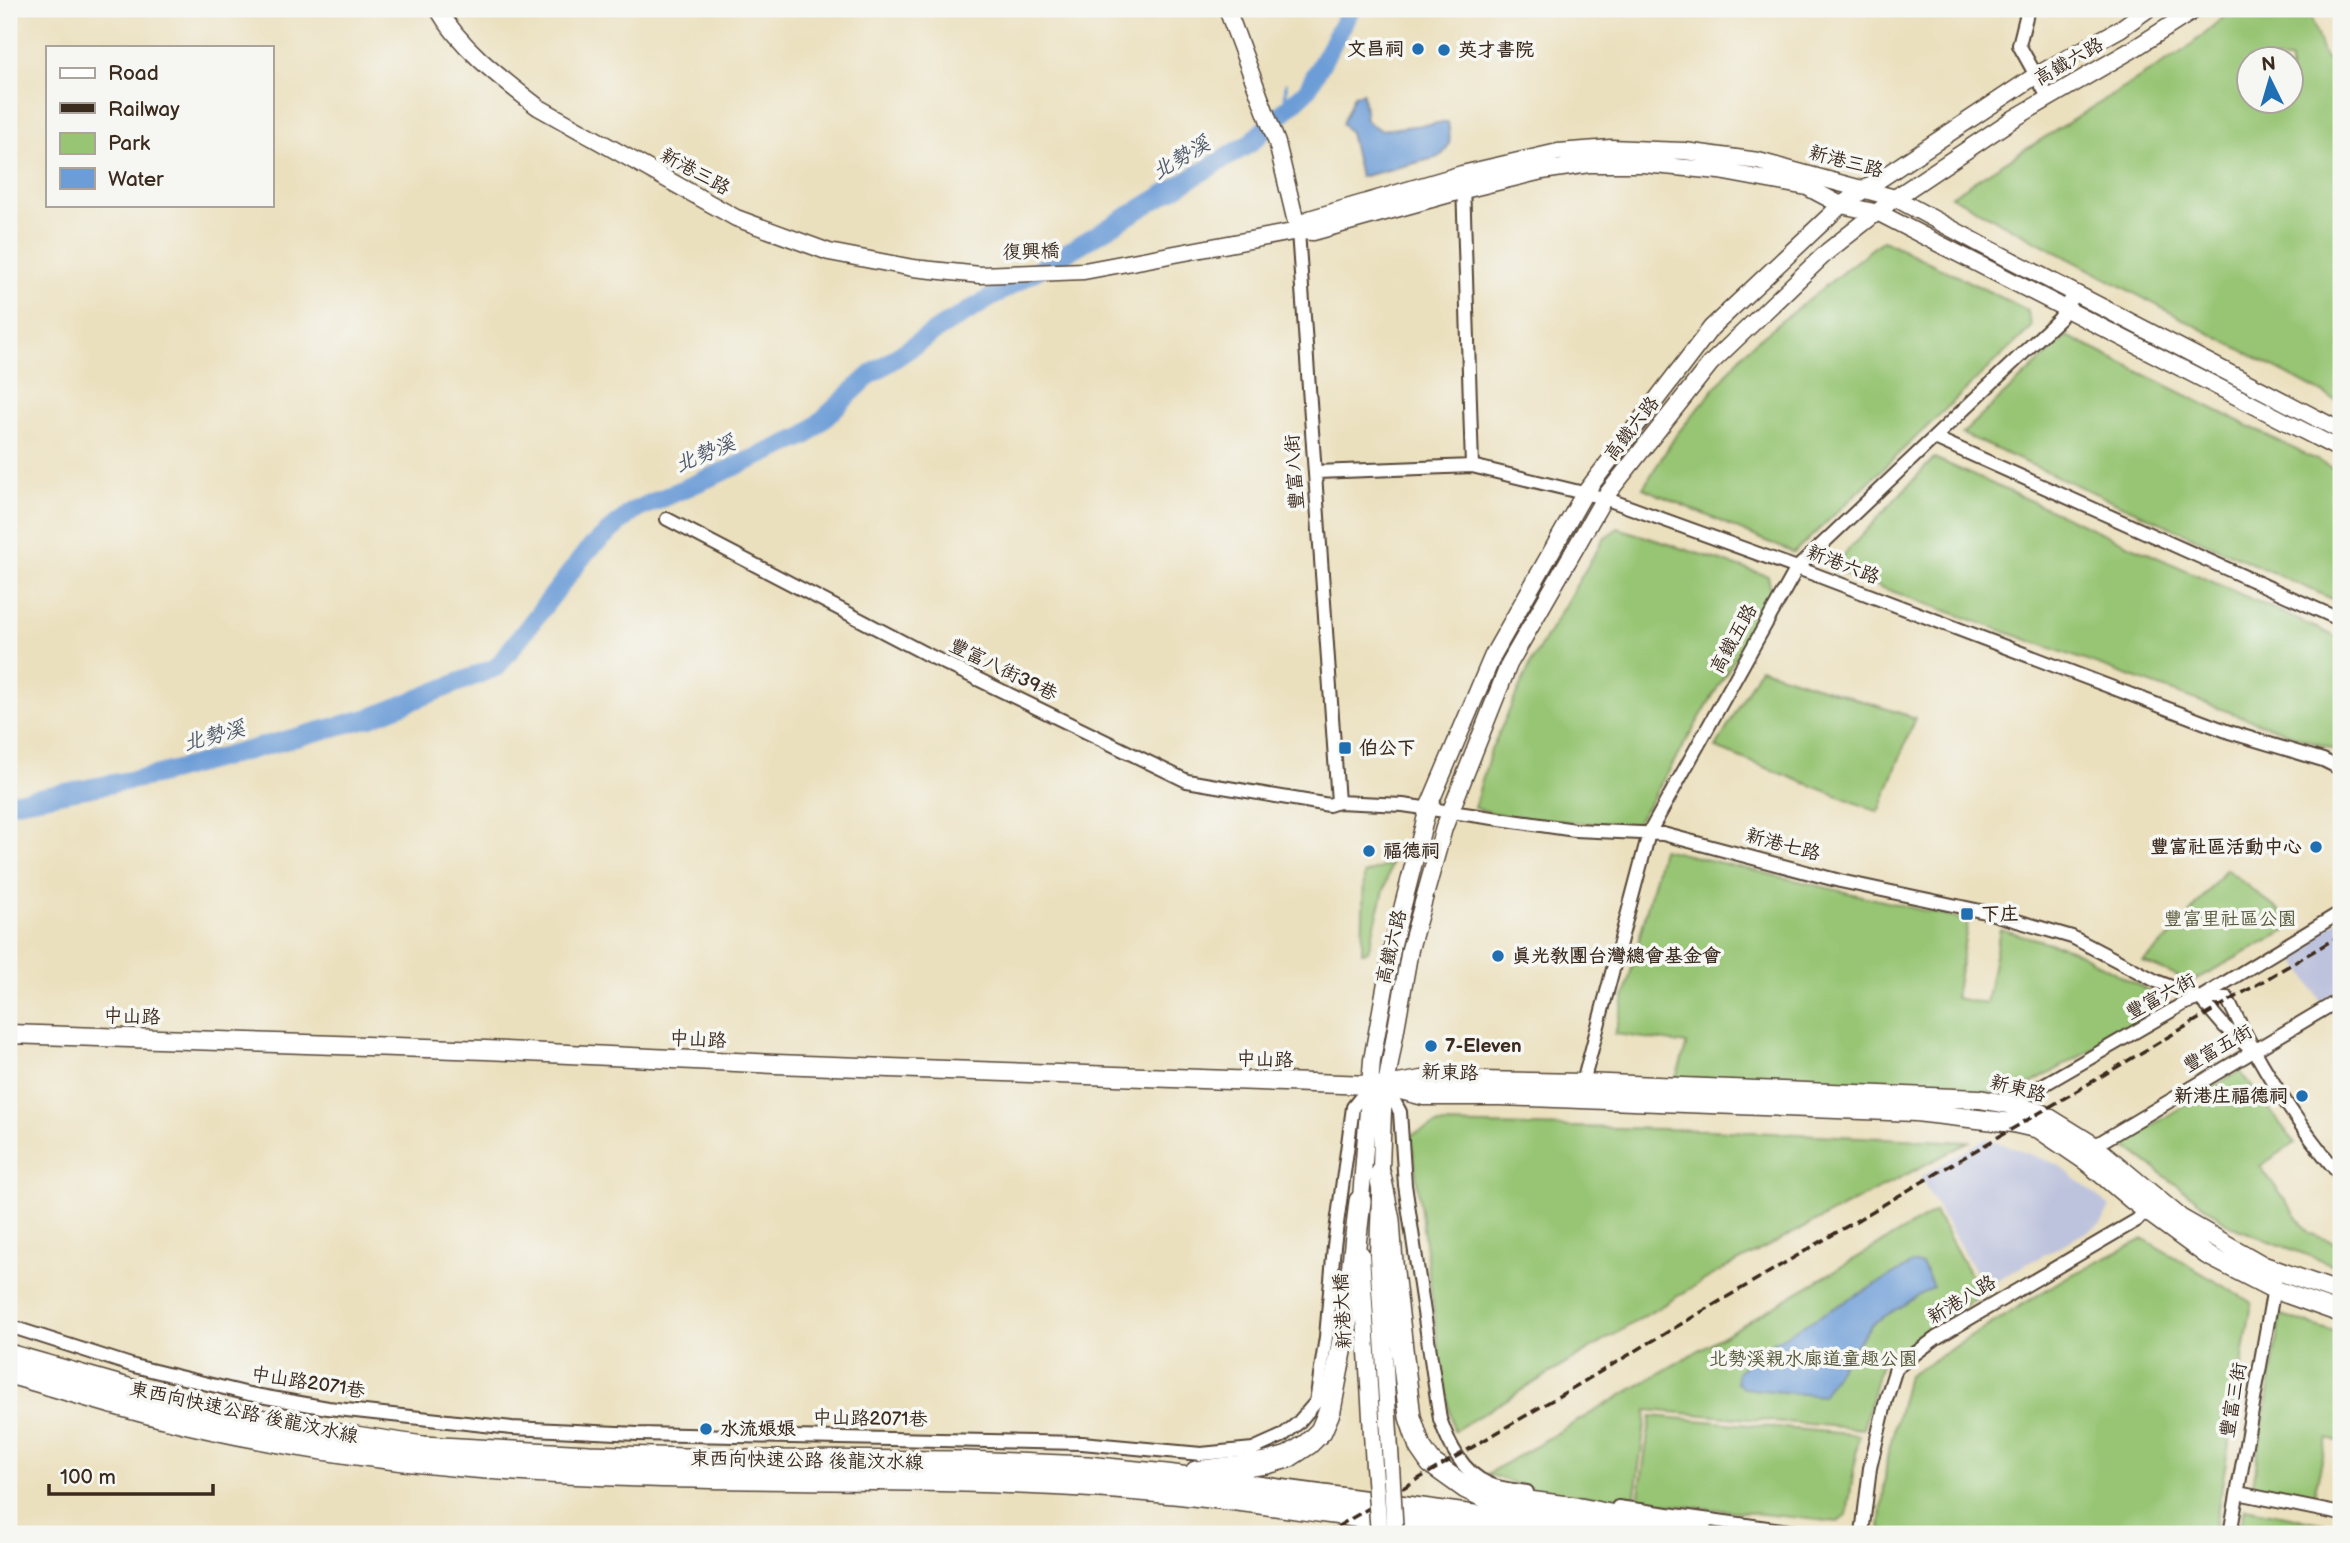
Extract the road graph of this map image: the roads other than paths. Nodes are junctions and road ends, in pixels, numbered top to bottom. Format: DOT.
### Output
graph roads {
  1 [pos="438,9"];
  2 [pos="1227,9"];
  3 [pos="2028,9"];
  4 [pos="2148,9"];
  5 [pos="2196,9"];
  6 [pos="2035,76"];
  7 [pos="2048,97"];
  8 [pos="1463,182"];
  9 [pos="1864,190"];
  10 [pos="1895,198"];
  11 [pos="1841,205"];
  12 [pos="1879,213"];
  13 [pos="1298,231"];
  14 [pos="1084,271"];
  15 [pos="979,275"];
  16 [pos="2074,292"];
  17 [pos="2064,309"];
  18 [pos="2341,431"];
  19 [pos="1935,438"];
  20 [pos="2341,450"];
  21 [pos="1472,466"];
  22 [pos="1317,472"];
  23 [pos="1584,494"];
  24 [pos="1604,498"];
  25 [pos="667,519"];
  26 [pos="1797,568"];
  27 [pos="2341,620"];
  28 [pos="2341,769"];
  29 [pos="1338,802"];
  30 [pos="1428,808"];
  31 [pos="1451,811"];
  32 [pos="1649,833"];
  33 [pos="2341,912"];
  34 [pos="2200,999"];
  35 [pos="2341,999"];
  36 [pos="9,1034"];
  37 [pos="2252,1050"];
  38 [pos="1378,1086"];
  39 [pos="1581,1091"];
  40 [pos="2014,1105"];
  41 [pos="2006,1121"];
  42 [pos="2090,1153"];
  43 [pos="1380,1175"];
  44 [pos="2341,1176"];
  45 [pos="1360,1201"];
  46 [pos="2150,1204"];
  47 [pos="2275,1280"];
  48 [pos="2341,1293"];
  49 [pos="2341,1313"];
  50 [pos="9,1326"];
  51 [pos="1406,1351"];
  52 [pos="9,1355"];
  53 [pos="1430,1355"];
  54 [pos="9,1373"];
  55 [pos="1166,1475"];
  56 [pos="2238,1493"];
  57 [pos="2341,1514"];
  58 [pos="1379,1534"];
  59 [pos="1395,1534"];
  60 [pos="1486,1534"];
  61 [pos="1611,1534"];
  62 [pos="1703,1534"];
  63 [pos="1811,1534"];
  64 [pos="1862,1534"];
  65 [pos="2230,1534"];
  1 -- 15 [label="street, 新港三路"];
  2 -- 13 [label="street, 豐富八街"];
  3 -- 6 [label="street"];
  4 -- 6 [label="street, 高鐵六路"];
  5 -- 7 [label="street, 高鐵六路"];
  6 -- 7 [label="street"];
  6 -- 9 [label="street, 高鐵六路"];
  7 -- 10 [label="street, 高鐵六路"];
  8 -- 9 [label="street, 新港三路"];
  8 -- 11 [label="street, 新港三路"];
  8 -- 13 [label="street, 新港三路"];
  8 -- 21 [label="street"];
  9 -- 10 [label="street, 新港三路"];
  9 -- 11 [label="street, 高鐵六路"];
  10 -- 12 [label="street, 高鐵六路"];
  10 -- 16 [label="street, 新港三路"];
  11 -- 12 [label="street, 新港三路"];
  11 -- 23 [label="street, 高鐵六路"];
  12 -- 17 [label="street, 新港三路"];
  12 -- 24 [label="street, 高鐵六路"];
  13 -- 14 [label="street, 新港三路"];
  13 -- 22 [label="street, 豐富八街"];
  14 -- 15 [label="street, 復興橋"];
  16 -- 17 [label="street, 高鐵五路"];
  16 -- 18 [label="street, 新港三路"];
  17 -- 19 [label="street, 高鐵五路"];
  17 -- 20 [label="street, 新港三路"];
  19 -- 26 [label="street, 高鐵五路"];
  19 -- 27 [label="street"];
  21 -- 22 [label="street, 新港六路"];
  21 -- 23 [label="street, 新港六路"];
  22 -- 29 [label="street, 豐富八街"];
  23 -- 24 [label="street, 新港六路"];
  23 -- 30 [label="street, 高鐵六路"];
  24 -- 26 [label="street, 新港六路"];
  24 -- 31 [label="street, 高鐵六路"];
  25 -- 29 [label="street, 豐富八街39巷"];
  26 -- 28 [label="street, 新港六路"];
  26 -- 32 [label="street, 高鐵五路"];
  29 -- 30 [label="street, 新港七路"];
  30 -- 31 [label="street, 新港七路"];
  30 -- 38 [label="street, 高鐵六路"];
  31 -- 32 [label="street, 新港七路"];
  31 -- 38 [label="street, 高鐵六路"];
  32 -- 34 [label="street, 新港七路"];
  32 -- 39 [label="street, 高鐵五路"];
  33 -- 34 [label="street, 豐富六街"];
  34 -- 37 [label="street, 新港七路"];
  34 -- 37 [label="street, 新港七路"];
  34 -- 40 [label="street, 豐富六街"];
  35 -- 37 [label="street, 豐富五街"];
  36 -- 38 [label="main road, 中山路"];
  37 -- 42 [label="street, 豐富五街"];
  37 -- 44 [label="street, 新港七路"];
  38 -- 39 [label="main road, 新東路"];
  38 -- 43 [label="street, 新港大橋"];
  38 -- 45 [label="street, 新港大橋"];
  38 -- 50 [label="street, 中山路2071巷"];
  38 -- 53 [label="street"];
  39 -- 40 [label="main road, 新東路"];
  39 -- 41 [label="main road, 新東路"];
  40 -- 41 [label="street, 豐富六街"];
  40 -- 42 [label="main road, 新東路"];
  41 -- 42 [label="main road, 新東路"];
  42 -- 46 [label="main road, 新東路"];
  43 -- 59 [label="street, 新港大橋, bridge"];
  43 -- 62 [label="highway"];
  45 -- 55 [label="highway"];
  45 -- 58 [label="street, 新港大橋, bridge"];
  46 -- 47 [label="main road, 新東路"];
  46 -- 64 [label="street, 新港八路"];
  47 -- 48 [label="main road, 新東路"];
  47 -- 49 [label="main road, 新東路"];
  47 -- 56 [label="street, 豐富三街"];
  51 -- 53 [label="street"];
  52 -- 55 [label="highway, 東西向快速公路 後龍汶水線"];
  53 -- 63 [label="street"];
  54 -- 60 [label="highway, 東西向快速公路 後龍汶水線"];
  55 -- 61 [label="highway, 東西向快速公路 後龍汶水線"];
  56 -- 57 [label="street"];
  56 -- 65 [label="street, 豐富三街"];
}
